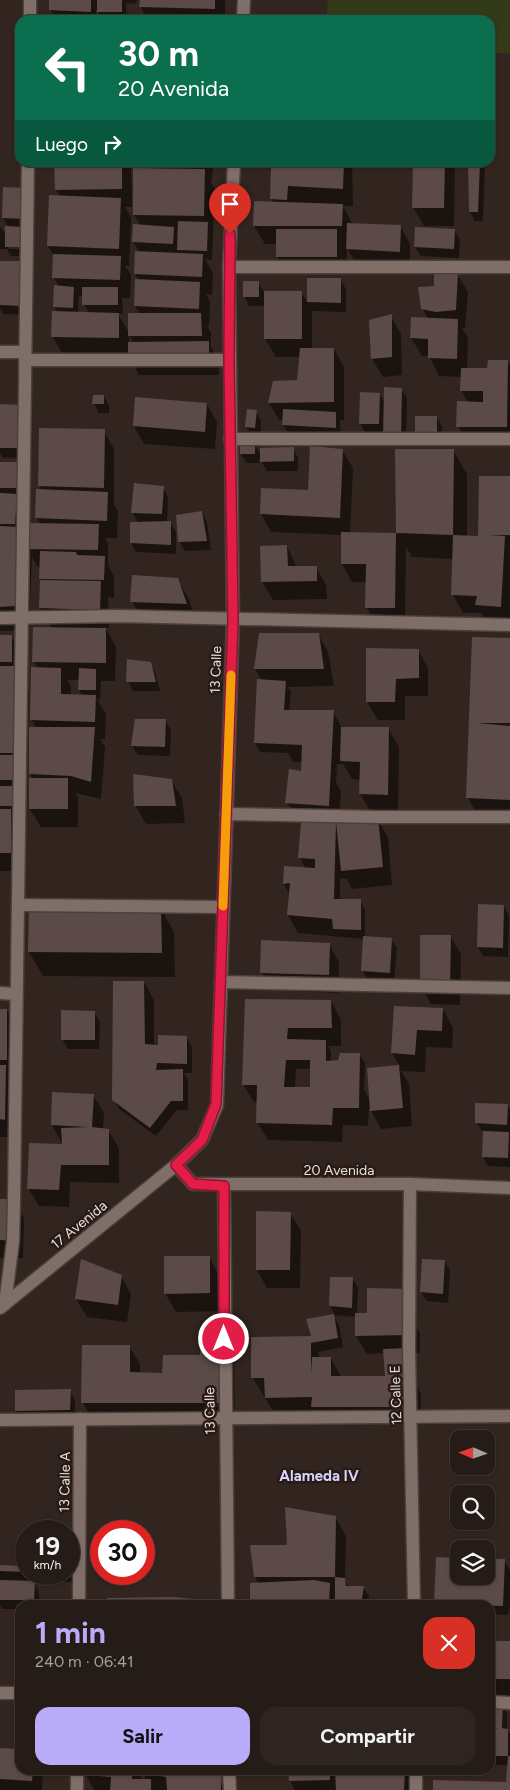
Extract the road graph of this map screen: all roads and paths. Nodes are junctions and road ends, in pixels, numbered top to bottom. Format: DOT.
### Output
graph roads {
  1 [pos="30,0"];
  2 [pos="244,0"];
  3 [pos="30,15"];
  4 [pos="243,15"];
  5 [pos="28,167"];
  6 [pos="234,167"];
  7 [pos="229,267"];
  8 [pos="510,267"];
  9 [pos="0,352"];
  10 [pos="25,356"];
  11 [pos="229,360"];
  12 [pos="230,439"];
  13 [pos="510,439"];
  14 [pos="0,618"];
  15 [pos="22,619"];
  16 [pos="233,620"];
  17 [pos="510,625"];
  18 [pos="226,814"];
  19 [pos="510,817"];
  20 [pos="18,905"];
  21 [pos="223,907"];
  22 [pos="221,982"];
  23 [pos="510,988"];
  24 [pos="0,993"];
  25 [pos="16,994"];
  26 [pos="176,1165"];
  27 [pos="410,1184"];
  28 [pos="224,1186"];
  29 [pos="0,1188"];
  30 [pos="14,1188"];
  31 [pos="510,1188"];
  32 [pos="3,1306"];
  33 [pos="412,1416"];
  34 [pos="510,1416"];
  35 [pos="226,1418"];
  36 [pos="80,1419"];
  37 [pos="0,1420"];
  38 [pos="79,1600"];
  39 [pos="228,1600"];
  40 [pos="414,1600"];
  41 [pos="0,1693"];
  42 [pos="15,1693"];
  43 [pos="495,1702"];
  44 [pos="510,1702"];
  45 [pos="77,1775"];
  46 [pos="229,1775"];
  47 [pos="416,1775"];
  48 [pos="77,1790"];
  49 [pos="230,1790"];
  50 [pos="416,1790"];
  1 -- 3 [label="street"];
  2 -- 4 [label="street"];
  5 -- 10 [label="street"];
  6 -- 7 [label="street, 13 Calle"];
  7 -- 8 [label="street"];
  7 -- 11 [label="street, 13 Calle"];
  9 -- 10 [label="street"];
  10 -- 11 [label="street"];
  10 -- 15 [label="street"];
  11 -- 12 [label="street, 13 Calle"];
  12 -- 13 [label="street"];
  12 -- 16 [label="street, 13 Calle"];
  14 -- 15 [label="street"];
  15 -- 16 [label="street"];
  15 -- 20 [label="street"];
  16 -- 17 [label="street"];
  16 -- 18 [label="street, 13 Calle"];
  18 -- 19 [label="street"];
  18 -- 21 [label="street, 13 Calle"];
  20 -- 21 [label="street"];
  20 -- 25 [label="street"];
  21 -- 22 [label="street, 13 Calle"];
  22 -- 23 [label="street"];
  22 -- 26 [label="street, 13 Calle"];
  24 -- 25 [label="street"];
  25 -- 30 [label="street"];
  26 -- 28 [label="street, 20 Avenida"];
  26 -- 32 [label="street, 17 Avenida"];
  27 -- 28 [label="street, 20 Avenida"];
  27 -- 31 [label="street, 20 Avenida"];
  27 -- 33 [label="street, 12 Calle E"];
  28 -- 35 [label="street, 13 Calle"];
  29 -- 30 [label="street"];
  30 -- 32 [label="street"];
  33 -- 34 [label="street"];
  33 -- 35 [label="street"];
  33 -- 40 [label="street, 12 Calle E"];
  35 -- 36 [label="street"];
  35 -- 39 [label="street, 13 Calle"];
  36 -- 37 [label="street"];
  36 -- 38 [label="street, 13 Calle A"];
  41 -- 42 [label="street"];
  43 -- 44 [label="street"];
  45 -- 48 [label="street"];
  46 -- 49 [label="street"];
  47 -- 50 [label="street"];
}
